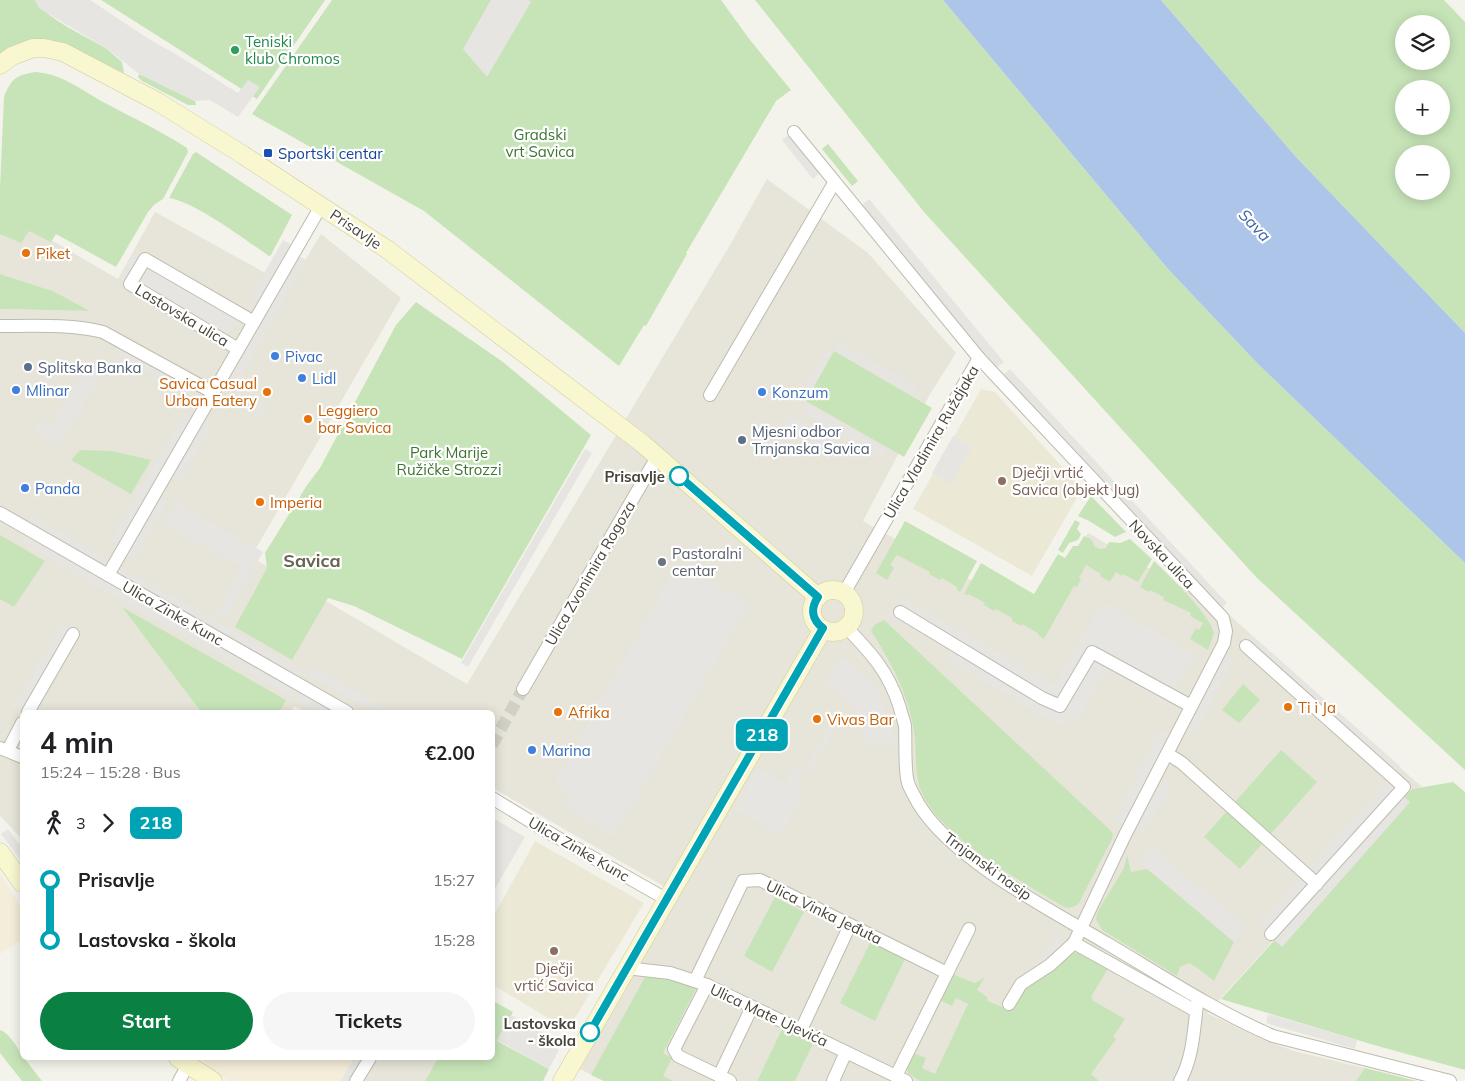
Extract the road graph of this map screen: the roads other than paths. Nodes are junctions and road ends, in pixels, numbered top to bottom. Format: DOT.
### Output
graph roads {
  1 [pos="0,64"];
  2 [pos="794,132"];
  3 [pos="834,183"];
  4 [pos="321,206"];
  5 [pos="254,322"];
  6 [pos="0,326"];
  7 [pos="238,349"];
  8 [pos="979,358"];
  9 [pos="214,393"];
  10 [pos="710,395"];
  11 [pos="657,457"];
  12 [pos="0,513"];
  13 [pos="108,574"];
  14 [pos="844,593"];
  15 [pos="818,597"];
  16 [pos="900,612"];
  17 [pos="846,627"];
  18 [pos="823,628"];
  19 [pos="73,634"];
  20 [pos="1246,646"];
  21 [pos="523,689"];
  22 [pos="1191,706"];
  23 [pos="29,710"];
  24 [pos="344,710"];
  25 [pos="20,726"];
  26 [pos="4,749"];
  27 [pos="1168,754"];
  28 [pos="20,756"];
  29 [pos="495,800"];
  30 [pos="0,852"];
  31 [pos="20,880"];
  32 [pos="1317,884"];
  33 [pos="666,899"];
  34 [pos="850,925"];
  35 [pos="1082,928"];
  36 [pos="969,929"];
  37 [pos="1271,934"];
  38 [pos="1074,943"];
  39 [pos="626,968"];
  40 [pos="947,973"];
  41 [pos="701,983"];
  42 [pos="1197,998"];
  43 [pos="1009,1004"];
  44 [pos="752,1007"];
  45 [pos="1196,1011"];
  46 [pos="801,1030"];
  47 [pos="846,1052"];
  48 [pos="186,1060"];
  49 [pos="369,1060"];
  50 [pos="724,1078"];
  51 [pos="901,1079"];
  52 [pos="179,1081"];
  53 [pos="213,1081"];
  54 [pos="356,1081"];
  55 [pos="562,1081"];
  56 [pos="833,1081"];
  57 [pos="1180,1081"];
  58 [pos="1450,1081"];
  1 -- 4 [label="street, Prisavlje"];
  2 -- 3 [label="street, Ulica Vladimira Ruždjaka"];
  3 -- 8 [label="street, Ulica Vladimira Ruždjaka"];
  3 -- 10 [label="street"];
  4 -- 5 [label="street, Lastovska ulica"];
  4 -- 11 [label="street, Prisavlje"];
  5 -- 7 [label="street, Lastovska ulica"];
  5 -- 7 [label="street, Lastovska ulica"];
  6 -- 9 [label="street"];
  7 -- 9 [label="street, Lastovska ulica"];
  8 -- 14 [label="street, Ulica Vladimira Ruždjaka"];
  8 -- 22 [label="street, Novska ulica"];
  9 -- 13 [label="street, Lastovska ulica"];
  11 -- 15 [label="street, Prisavlje"];
  11 -- 21 [label="street, Ulica Zvonimira Rogoza"];
  12 -- 13 [label="street, Ulica Zinke Kunc"];
  13 -- 24 [label="street, Ulica Zinke Kunc"];
  14 -- 15 [label="street"];
  14 -- 17 [label="street"];
  15 -- 18 [label="street"];
  16 -- 22 [label="street"];
  17 -- 18 [label="street"];
  17 -- 35 [label="street, Trnjanski nasip"];
  18 -- 33 [label="street"];
  19 -- 23 [label="street"];
  20 -- 32 [label="street"];
  22 -- 27 [label="street, Novska ulica"];
  25 -- 26 [label="street"];
  26 -- 28 [label="street"];
  27 -- 32 [label="street"];
  27 -- 35 [label="street, Novska ulica"];
  29 -- 33 [label="street, Ulica Zinke Kunc"];
  30 -- 31 [label="street"];
  32 -- 37 [label="street"];
  33 -- 39 [label="street"];
  34 -- 40 [label="street, Ulica Vinka Jeđuta"];
  34 -- 41 [label="street, Ulica Vinka Jeđuta"];
  34 -- 46 [label="street"];
  35 -- 38 [label="street"];
  35 -- 42 [label="street, Trnjanski nasip"];
  36 -- 40 [label="street"];
  38 -- 43 [label="street"];
  38 -- 45 [label="street"];
  39 -- 41 [label="street, Ulica Mate Ujevića"];
  39 -- 55 [label="street"];
  40 -- 51 [label="street"];
  41 -- 44 [label="street, Ulica Mate Ujevića"];
  41 -- 50 [label="street"];
  42 -- 45 [label="street"];
  42 -- 58 [label="street, Trnjanski nasip"];
  44 -- 46 [label="street, Ulica Mate Ujevića"];
  44 -- 50 [label="street"];
  45 -- 57 [label="street"];
  46 -- 47 [label="street, Ulica Mate Ujevića"];
  47 -- 51 [label="street, Ulica Mate Ujevića"];
  47 -- 56 [label="street"];
  48 -- 52 [label="street"];
  48 -- 53 [label="street"];
  49 -- 54 [label="street"];
}
